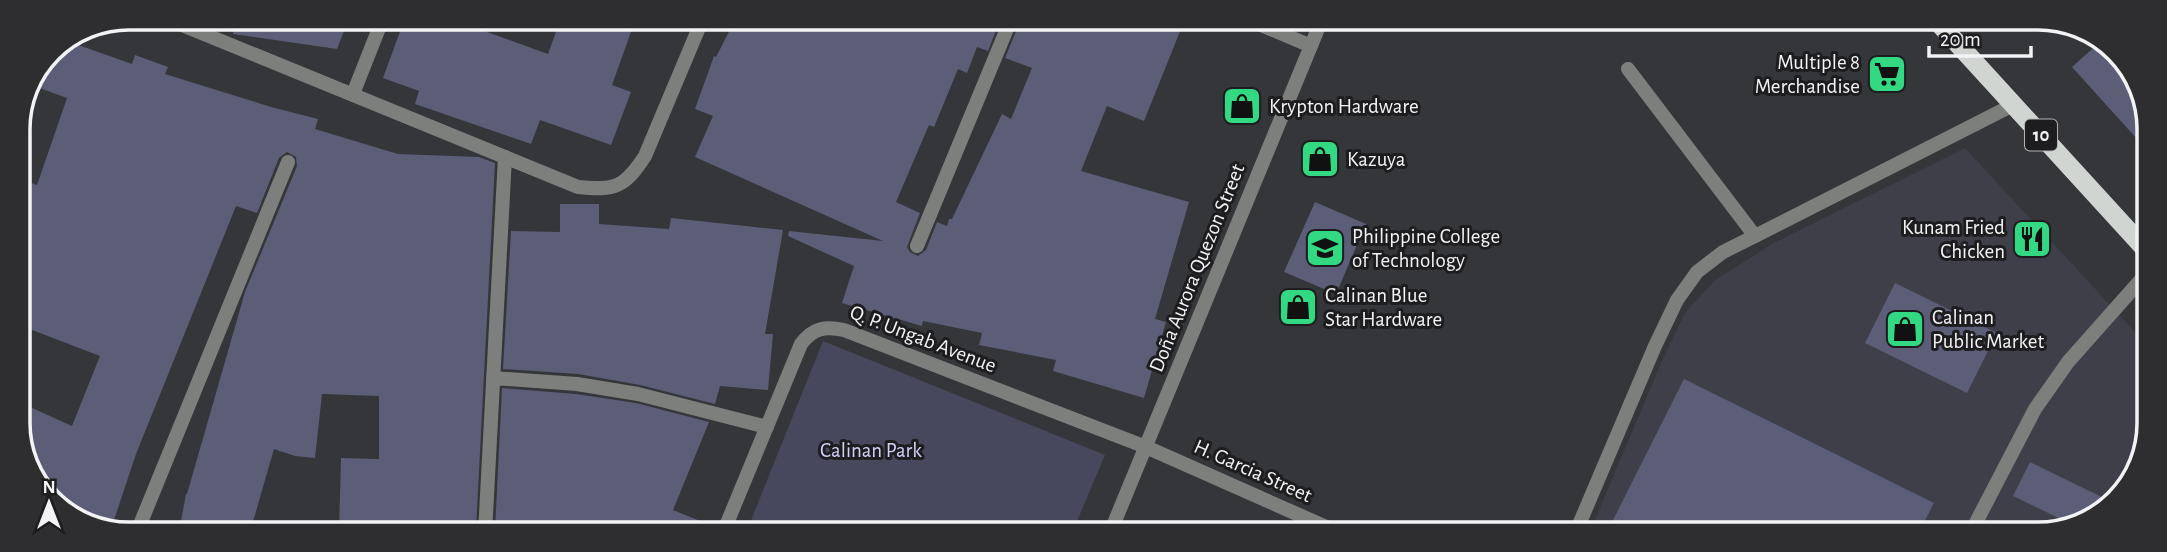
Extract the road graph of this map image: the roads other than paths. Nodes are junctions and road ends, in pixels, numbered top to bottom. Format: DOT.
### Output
graph roads {
  1 [pos="195,30"];
  2 [pos="378,30"];
  3 [pos="698,30"];
  4 [pos="1006,30"];
  5 [pos="1273,30"];
  6 [pos="1318,30"];
  7 [pos="1945,30"];
  8 [pos="1311,46"];
  9 [pos="1628,69"];
  10 [pos="353,94"];
  11 [pos="2014,105"];
  12 [pos="505,157"];
  13 [pos="288,162"];
  14 [pos="1755,236"];
  15 [pos="2137,240"];
  16 [pos="917,246"];
  17 [pos="2137,284"];
  18 [pos="493,378"];
  19 [pos="767,426"];
  20 [pos="1146,447"];
  21 [pos="141,522"];
  22 [pos="486,522"];
  23 [pos="728,522"];
  24 [pos="1115,522"];
  25 [pos="1315,522"];
  26 [pos="1580,522"];
  27 [pos="1976,522"];
  1 -- 10 [label="street"];
  2 -- 10 [label="street"];
  3 -- 12 [label="street"];
  4 -- 16 [label="street"];
  5 -- 8 [label="street"];
  6 -- 8 [label="street, Doña Aurora Quezon Street"];
  7 -- 11 [label="highway, 10"];
  8 -- 20 [label="street, Doña Aurora Quezon Street"];
  9 -- 14 [label="street"];
  10 -- 12 [label="street"];
  11 -- 14 [label="street"];
  11 -- 15 [label="highway, 10"];
  12 -- 18 [label="street"];
  13 -- 21 [label="street"];
  14 -- 26 [label="street"];
  17 -- 27 [label="street"];
  18 -- 19 [label="street"];
  18 -- 22 [label="street"];
  19 -- 20 [label="street, Q. P. Ungab Avenue"];
  19 -- 23 [label="street, Q. P. Ungab Avenue"];
  20 -- 24 [label="street, Doña Aurora Quezon Street"];
  20 -- 25 [label="street, H. Garcia Street"];
}
